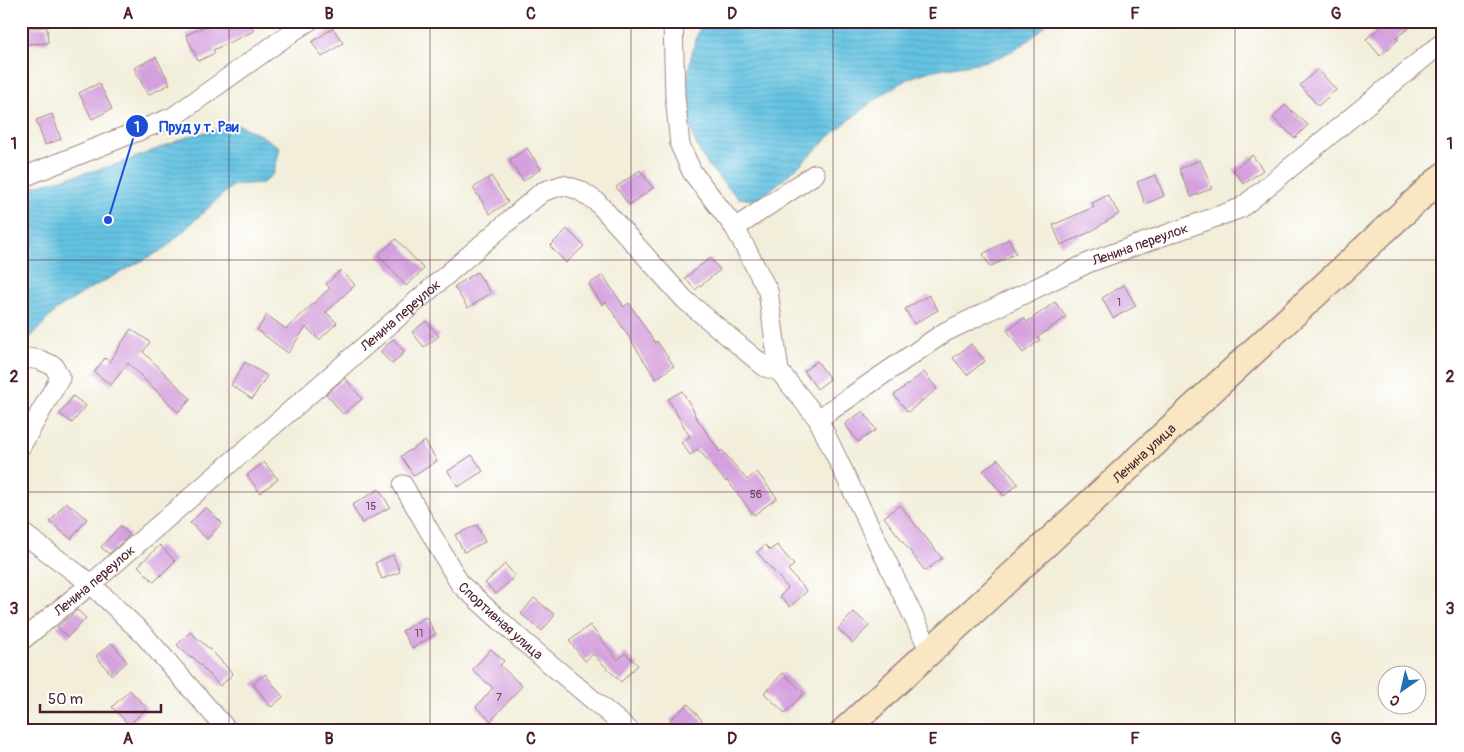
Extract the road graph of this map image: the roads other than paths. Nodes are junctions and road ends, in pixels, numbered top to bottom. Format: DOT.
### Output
graph roads {
  1 [pos="310,21"];
  2 [pos="673,21"];
  3 [pos="1443,42"];
  4 [pos="815,174"];
  5 [pos="1443,176"];
  6 [pos="21,178"];
  7 [pos="735,228"];
  8 [pos="21,357"];
  9 [pos="779,372"];
  10 [pos="818,419"];
  11 [pos="21,446"];
  12 [pos="403,485"];
  13 [pos="21,532"];
  14 [pos="91,584"];
  15 [pos="21,641"];
  16 [pos="930,651"];
  17 [pos="228,731"];
  18 [pos="630,731"];
  19 [pos="844,731"];
  1 -- 6 [label="street"];
  2 -- 7 [label="street"];
  3 -- 10 [label="street, Ленина переулок"];
  4 -- 7 [label="street"];
  5 -- 16 [label="street, Ленина улица"];
  7 -- 9 [label="street"];
  8 -- 11 [label="street"];
  9 -- 10 [label="street"];
  9 -- 14 [label="street, Ленина переулок"];
  10 -- 16 [label="street"];
  12 -- 18 [label="street, Спортивная улица"];
  13 -- 14 [label="street"];
  14 -- 15 [label="street, Ленина переулок"];
  14 -- 17 [label="street"];
  16 -- 19 [label="street, Ленина улица"];
}
